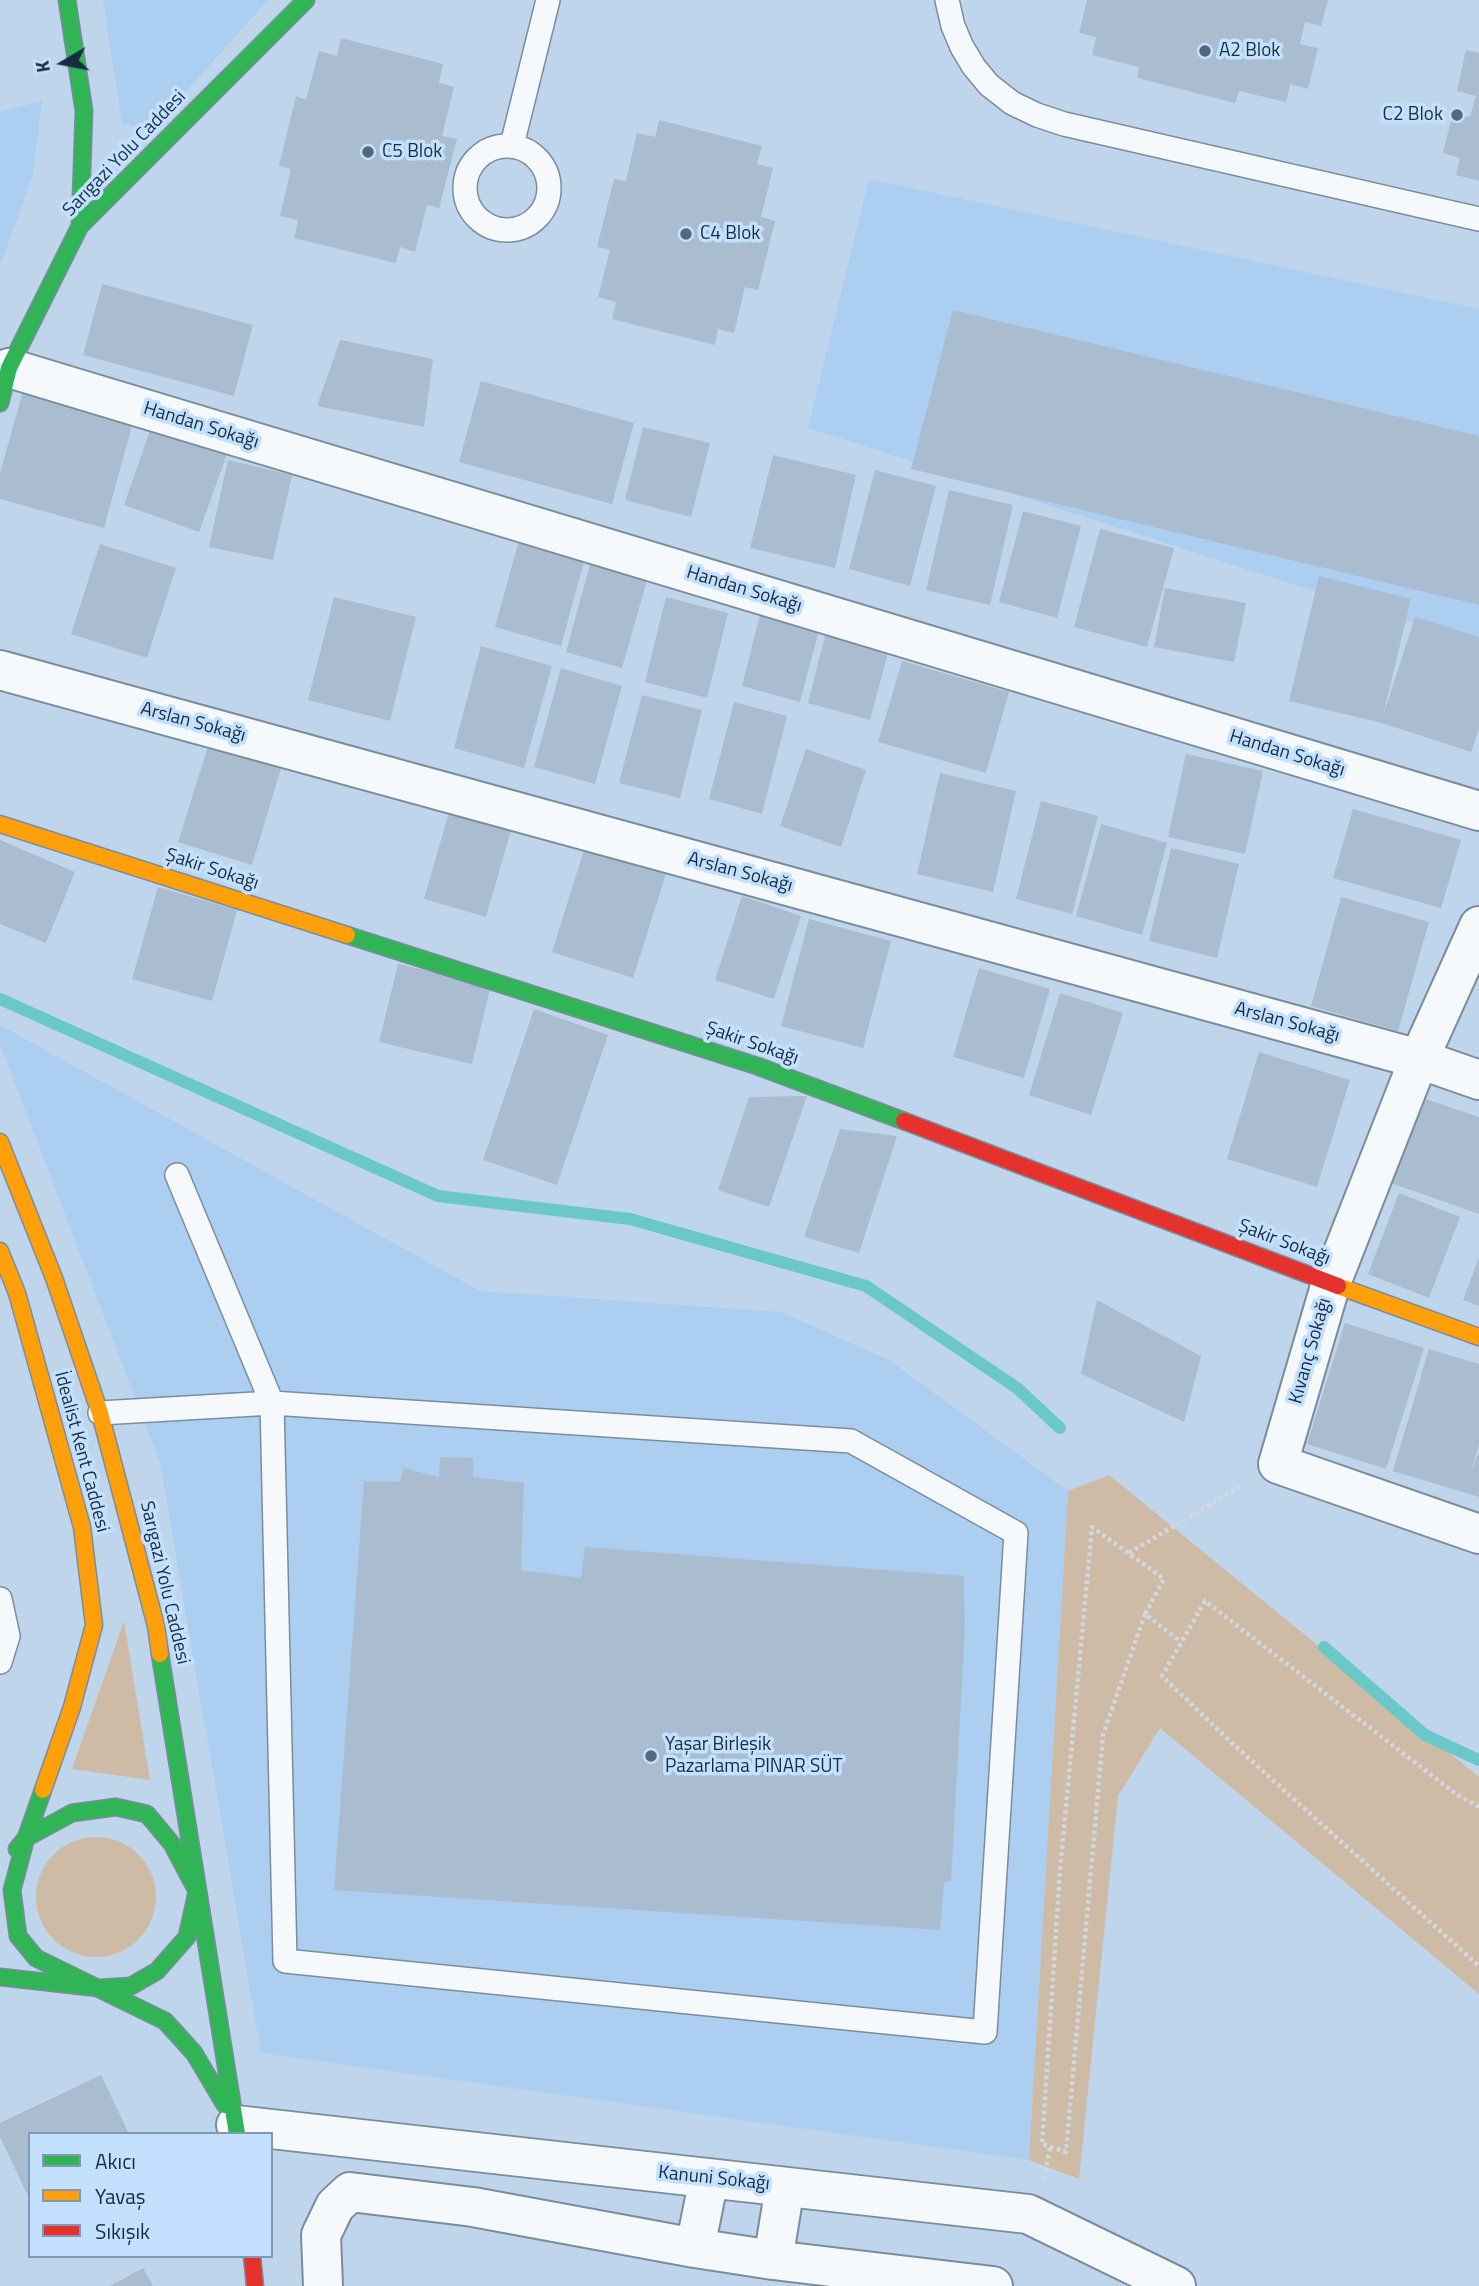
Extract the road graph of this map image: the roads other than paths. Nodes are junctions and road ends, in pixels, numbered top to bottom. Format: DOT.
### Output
graph roads {
  1 [pos="67,0"];
  2 [pos="306,0"];
  3 [pos="548,0"];
  4 [pos="947,0"];
  5 [pos="512,145"];
  6 [pos="1479,219"];
  7 [pos="80,226"];
  8 [pos="5,386"];
  9 [pos="0,670"];
  10 [pos="1479,811"];
  11 [pos="0,824"];
  12 [pos="1479,926"];
  13 [pos="1419,1059"];
  14 [pos="1479,1080"];
  15 [pos="0,1142"];
  16 [pos="177,1175"];
  17 [pos="0,1251"];
  18 [pos="1331,1283"];
  19 [pos="1479,1337"];
  20 [pos="272,1404"];
  21 [pos="100,1413"];
  22 [pos="1479,1534"];
  23 [pos="0,1599"];
  24 [pos="0,1662"];
  25 [pos="26,1838"];
  26 [pos="0,1869"];
  27 [pos="197,1891"];
  28 [pos="0,1977"];
  29 [pos="99,1988"];
  30 [pos="237,2130"];
  31 [pos="257,2132"];
  32 [pos="273,2134"];
  33 [pos="709,2178"];
  34 [pos="785,2187"];
  35 [pos="695,2248"];
  36 [pos="252,2258"];
  37 [pos="773,2260"];
  38 [pos="255,2286"];
  39 [pos="323,2286"];
  40 [pos="993,2286"];
  41 [pos="1176,2286"];
  1 -- 7 [label="street"];
  2 -- 7 [label="street, Sarıgazi Yolu Caddesi"];
  3 -- 5 [label="lane"];
  4 -- 6 [label="lane"];
  7 -- 8 [label="street, Sarıgazi Yolu Caddesi"];
  8 -- 10 [label="street, Handan Sokağı"];
  9 -- 13 [label="street, Arslan Sokağı"];
  11 -- 18 [label="street, Şakir Sokağı"];
  12 -- 13 [label="street, Kıvanç Sokağı"];
  13 -- 14 [label="street, Arslan Sokağı"];
  13 -- 18 [label="street, Kıvanç Sokağı"];
  15 -- 21 [label="street, Sarıgazi Yolu Caddesi"];
  16 -- 20 [label="lane"];
  17 -- 25 [label="street, İdealist Kent Caddesi"];
  18 -- 19 [label="street, Şakir Sokağı"];
  18 -- 22 [label="street, Kıvanç Sokağı"];
  20 -- 20 [label="lane"];
  20 -- 21 [label="lane"];
  21 -- 27 [label="street, Sarıgazi Yolu Caddesi"];
  23 -- 24 [label="lane"];
  25 -- 26 [label="street"];
  25 -- 27 [label="street"];
  25 -- 29 [label="street, İdealist Kent Caddesi"];
  27 -- 29 [label="street"];
  27 -- 30 [label="street, Sarıgazi Yolu Caddesi"];
  28 -- 29 [label="street"];
  29 -- 30 [label="street, İdealist Kent Caddesi"];
  30 -- 31 [label="street, Kanuni Sokağı"];
  32 -- 33 [label="street, Kanuni Sokağı"];
  33 -- 34 [label="street, Kanuni Sokağı"];
  33 -- 35 [label="street"];
  34 -- 37 [label="street"];
  34 -- 41 [label="street, Kanuni Sokağı"];
  35 -- 37 [label="street"];
  35 -- 39 [label="street"];
  36 -- 38 [label="street"];
  37 -- 40 [label="street"];
}
